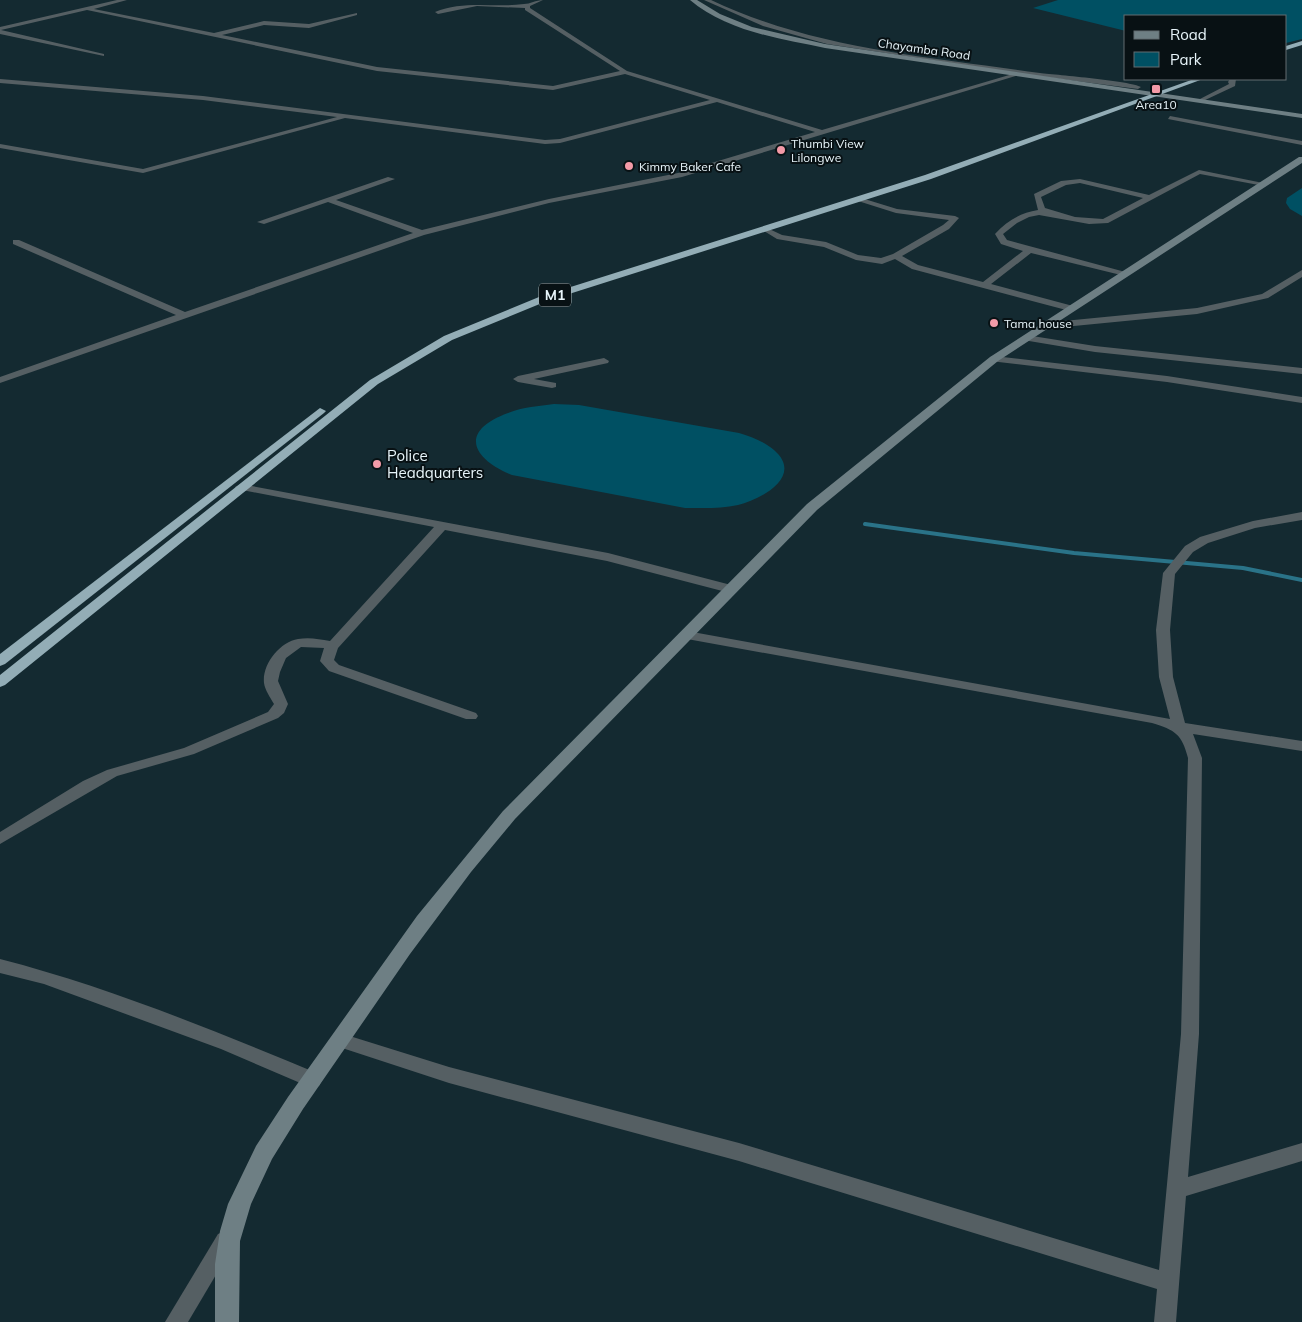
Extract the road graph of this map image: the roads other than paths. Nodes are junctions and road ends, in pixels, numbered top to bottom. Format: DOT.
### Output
graph roads {
  1 [pos="124,0"];
  2 [pos="540,0"];
  3 [pos="693,0"];
  4 [pos="707,0"];
  5 [pos="526,6"];
  6 [pos="88,8"];
  7 [pos="347,8"];
  8 [pos="438,12"];
  9 [pos="0,30"];
  10 [pos="212,35"];
  11 [pos="1302,42"];
  12 [pos="1287,44"];
  13 [pos="1287,48"];
  14 [pos="102,55"];
  15 [pos="625,72"];
  16 [pos="1019,74"];
  17 [pos="1181,80"];
  18 [pos="1197,80"];
  19 [pos="1232,80"];
  20 [pos="0,81"];
  21 [pos="1138,87"];
  22 [pos="1148,93"];
  23 [pos="1160,94"];
  24 [pos="1202,100"];
  25 [pos="716,101"];
  26 [pos="1302,116"];
  27 [pos="347,117"];
  28 [pos="1170,118"];
  29 [pos="821,133"];
  30 [pos="1302,143"];
  31 [pos="0,146"];
  32 [pos="1302,159"];
  33 [pos="391,179"];
  34 [pos="1264,184"];
  35 [pos="1151,198"];
  36 [pos="862,199"];
  37 [pos="329,200"];
  38 [pos="1046,211"];
  39 [pos="261,222"];
  40 [pos="765,229"];
  41 [pos="422,233"];
  42 [pos="16,242"];
  43 [pos="1029,250"];
  44 [pos="896,256"];
  45 [pos="1126,273"];
  46 [pos="1302,273"];
  47 [pos="984,286"];
  48 [pos="1070,308"];
  49 [pos="184,316"];
  50 [pos="1043,326"];
  51 [pos="1026,338"];
  52 [pos="994,359"];
  53 [pos="604,361"];
  54 [pos="1302,371"];
  55 [pos="0,380"];
  56 [pos="552,385"];
  57 [pos="1302,400"];
  58 [pos="241,487"];
  59 [pos="1302,516"];
  60 [pos="443,526"];
  61 [pos="730,589"];
  62 [pos="686,635"];
  63 [pos="333,645"];
  64 [pos="0,661"];
  65 [pos="2,678"];
  66 [pos="471,716"];
  67 [pos="1179,727"];
  68 [pos="1302,746"];
  69 [pos="0,838"];
  70 [pos="0,966"];
  71 [pos="340,1040"];
  72 [pos="312,1080"];
  73 [pos="1302,1152"];
  74 [pos="1176,1190"];
  75 [pos="230,1233"];
  76 [pos="1167,1282"];
  77 [pos="176,1322"];
  78 [pos="227,1322"];
  79 [pos="1165,1322"];
  1 -- 6 [label="street"];
  2 -- 5 [label="street"];
  3 -- 16 [label="street, Chayamba Road"];
  4 -- 21 [label="street"];
  5 -- 8 [label="street"];
  5 -- 15 [label="street"];
  6 -- 9 [label="street"];
  6 -- 10 [label="street"];
  7 -- 10 [label="street"];
  9 -- 14 [label="street"];
  10 -- 15 [label="street"];
  11 -- 12 [label="highway"];
  11 -- 13 [label="highway"];
  15 -- 25 [label="street"];
  16 -- 22 [label="street, Chayamba Road"];
  16 -- 29 [label="street"];
  17 -- 22 [label="highway, M1"];
  18 -- 23 [label="highway, M1"];
  19 -- 24 [label="street"];
  20 -- 27 [label="street"];
  22 -- 23 [label="street, Chayamba Road"];
  22 -- 64 [label="highway, M1"];
  23 -- 24 [label="street, Chayamba Road"];
  23 -- 36 [label="highway, M1"];
  24 -- 26 [label="street, Chayamba Road"];
  25 -- 27 [label="street"];
  25 -- 29 [label="street"];
  27 -- 31 [label="street"];
  28 -- 30 [label="street"];
  29 -- 41 [label="street"];
  32 -- 34 [label="street"];
  33 -- 37 [label="street"];
  34 -- 35 [label="street"];
  34 -- 45 [label="street"];
  35 -- 38 [label="street"];
  35 -- 38 [label="street"];
  36 -- 40 [label="highway, M1"];
  36 -- 44 [label="street"];
  37 -- 39 [label="street"];
  37 -- 41 [label="street"];
  38 -- 43 [label="street"];
  40 -- 44 [label="street"];
  40 -- 58 [label="highway, M1"];
  41 -- 49 [label="street"];
  42 -- 49 [label="street"];
  43 -- 45 [label="street"];
  43 -- 47 [label="street"];
  44 -- 47 [label="street"];
  45 -- 48 [label="street"];
  46 -- 50 [label="street"];
  47 -- 48 [label="street"];
  48 -- 50 [label="street"];
  49 -- 55 [label="street"];
  50 -- 51 [label="street"];
  51 -- 52 [label="street"];
  51 -- 54 [label="street"];
  52 -- 57 [label="street"];
  52 -- 61 [label="street"];
  53 -- 56 [label="street"];
  58 -- 60 [label="street"];
  58 -- 65 [label="highway, M1"];
  59 -- 67 [label="street"];
  60 -- 61 [label="street"];
  60 -- 63 [label="street"];
  61 -- 62 [label="street"];
  62 -- 67 [label="street"];
  62 -- 71 [label="street"];
  63 -- 66 [label="street"];
  63 -- 69 [label="street"];
  67 -- 68 [label="street"];
  67 -- 74 [label="street"];
  70 -- 72 [label="street"];
  71 -- 72 [label="street"];
  71 -- 76 [label="street"];
  72 -- 75 [label="street"];
  73 -- 74 [label="street"];
  74 -- 76 [label="street"];
  75 -- 77 [label="street"];
  75 -- 78 [label="street"];
  76 -- 79 [label="street"];
}
